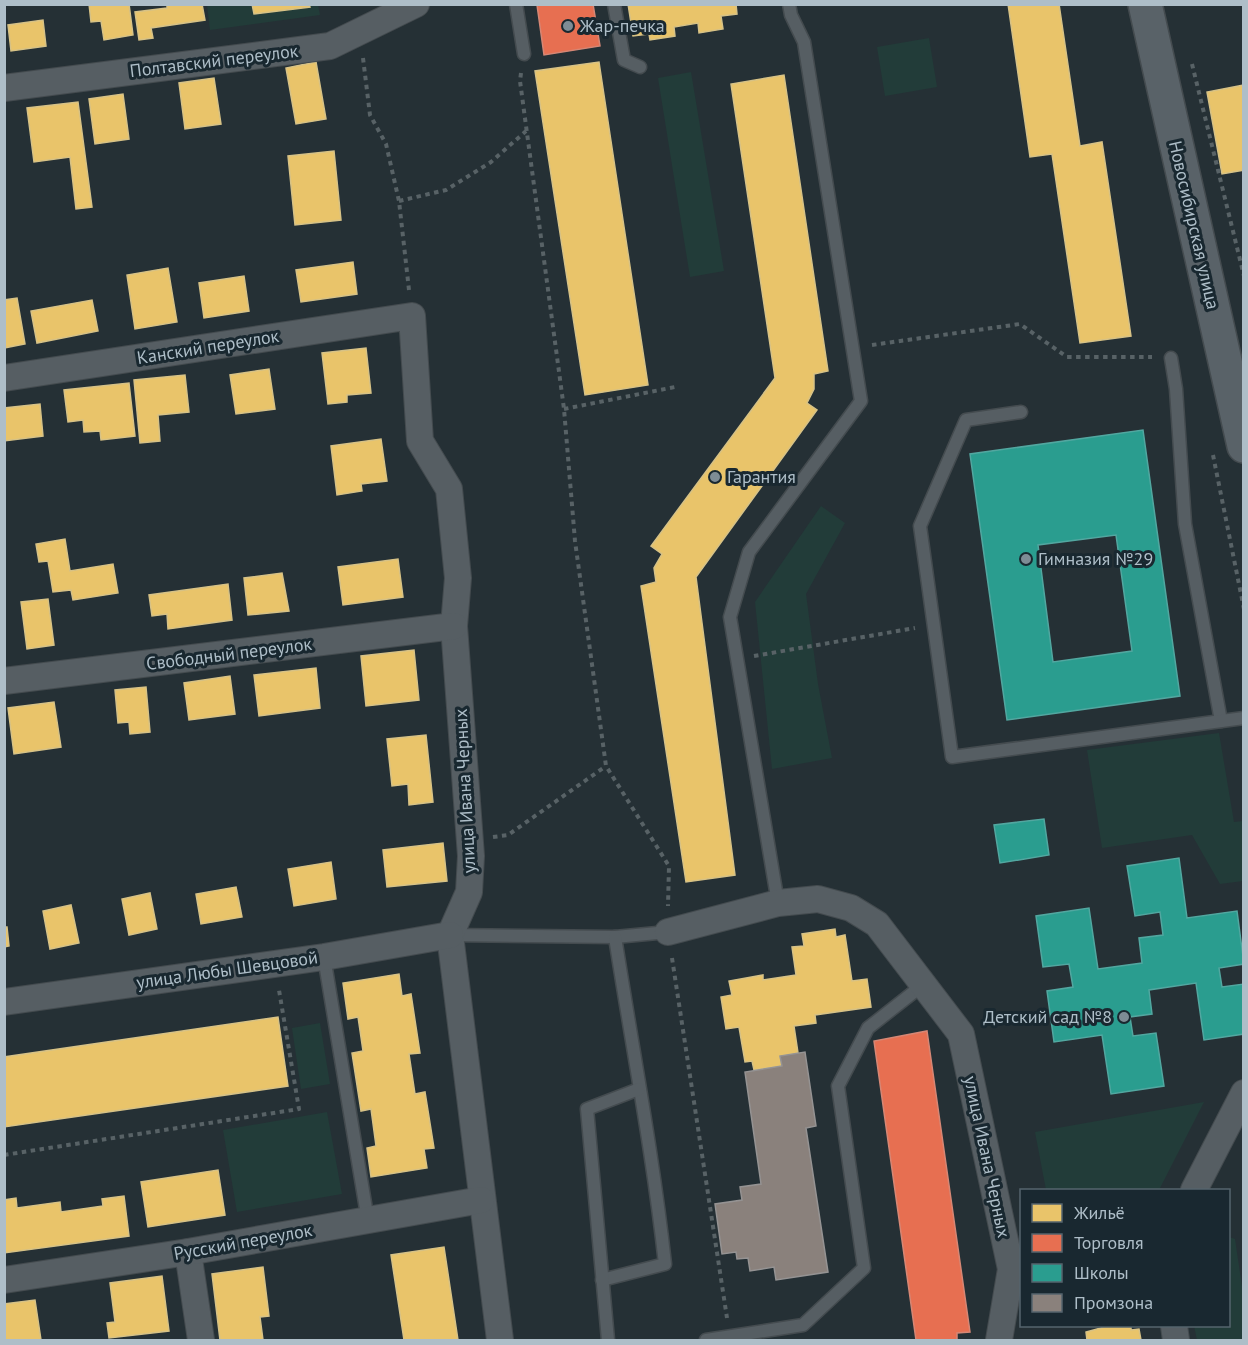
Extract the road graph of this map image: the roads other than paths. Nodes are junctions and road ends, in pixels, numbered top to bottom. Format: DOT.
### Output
graph roads {
  1 [pos="416,4"];
  2 [pos="516,4"];
  3 [pos="614,4"];
  4 [pos="789,4"];
  5 [pos="1145,4"];
  6 [pos="524,54"];
  7 [pos="640,68"];
  8 [pos="4,88"];
  9 [pos="412,316"];
  10 [pos="1171,357"];
  11 [pos="4,378"];
  12 [pos="1021,412"];
  13 [pos="1228,446"];
  14 [pos="454,626"];
  15 [pos="4,681"];
  16 [pos="1244,718"];
  17 [pos="1221,721"];
  18 [pos="778,903"];
  19 [pos="668,932"];
  20 [pos="450,935"];
  21 [pos="615,937"];
  22 [pos="324,957"];
  23 [pos="924,984"];
  24 [pos="4,1002"];
  25 [pos="639,1089"];
  26 [pos="1244,1093"];
  27 [pos="1195,1189"];
  28 [pos="481,1200"];
  29 [pos="368,1221"];
  30 [pos="188,1252"];
  31 [pos="1016,1269"];
  32 [pos="4,1280"];
  33 [pos="602,1280"];
  34 [pos="201,1341"];
  35 [pos="500,1341"];
  36 [pos="608,1341"];
  37 [pos="706,1341"];
  38 [pos="999,1341"];
  1 -- 8 [label="street, Полтавский переулок"];
  2 -- 6 [label="lane"];
  3 -- 7 [label="lane"];
  4 -- 18 [label="lane"];
  5 -- 13 [label="street, Новосибирская улица"];
  9 -- 11 [label="street, Канский переулок"];
  9 -- 14 [label="street, улица Ивана Черных"];
  10 -- 17 [label="lane"];
  12 -- 17 [label="lane"];
  14 -- 15 [label="street, Свободный переулок"];
  14 -- 20 [label="street, улица Ивана Черных"];
  16 -- 17 [label="lane"];
  18 -- 19 [label="street, улица Ивана Черных"];
  18 -- 23 [label="street, улица Ивана Черных"];
  19 -- 21 [label="lane"];
  20 -- 21 [label="lane"];
  20 -- 22 [label="street, улица Любы Шевцовой"];
  20 -- 28 [label="street"];
  21 -- 25 [label="lane"];
  22 -- 24 [label="street, улица Любы Шевцовой"];
  22 -- 29 [label="lane"];
  23 -- 31 [label="street, улица Ивана Черных"];
  23 -- 37 [label="lane"];
  25 -- 33 [label="lane"];
  25 -- 33 [label="lane"];
  26 -- 27 [label="street"];
  28 -- 29 [label="street, Русский переулок"];
  28 -- 35 [label="street"];
  29 -- 30 [label="street, Русский переулок"];
  30 -- 32 [label="street, Русский переулок"];
  30 -- 34 [label="street"];
  31 -- 38 [label="street, улица Ивана Черных"];
  33 -- 36 [label="lane"];
}
